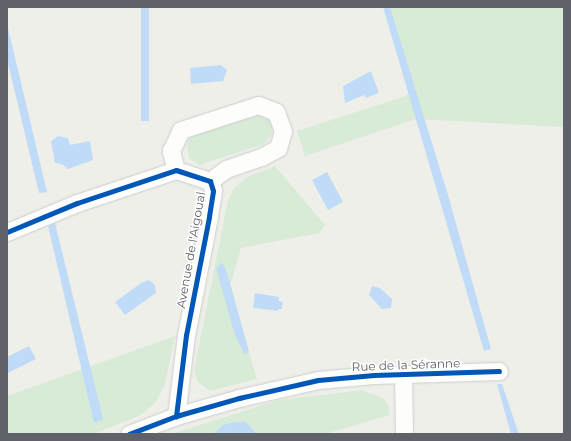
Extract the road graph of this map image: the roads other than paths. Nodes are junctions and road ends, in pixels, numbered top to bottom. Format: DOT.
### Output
graph roads {
  1 [pos="176,170"];
  2 [pos="210,181"];
  3 [pos="7,232"];
  4 [pos="499,372"];
  5 [pos="403,374"];
  6 [pos="176,416"];
  7 [pos="129,434"];
  8 [pos="404,434"];
  1 -- 2 [label="street, Avenue de l'Aigoual"];
  1 -- 2 [label="street"];
  1 -- 3 [label="street"];
  2 -- 6 [label="street, Avenue de l'Aigoual"];
  4 -- 5 [label="street, Rue de la Séranne"];
  5 -- 6 [label="street, Rue de la Séranne"];
  5 -- 8 [label="street, Rue de la Séranne"];
  6 -- 7 [label="street"];
}
